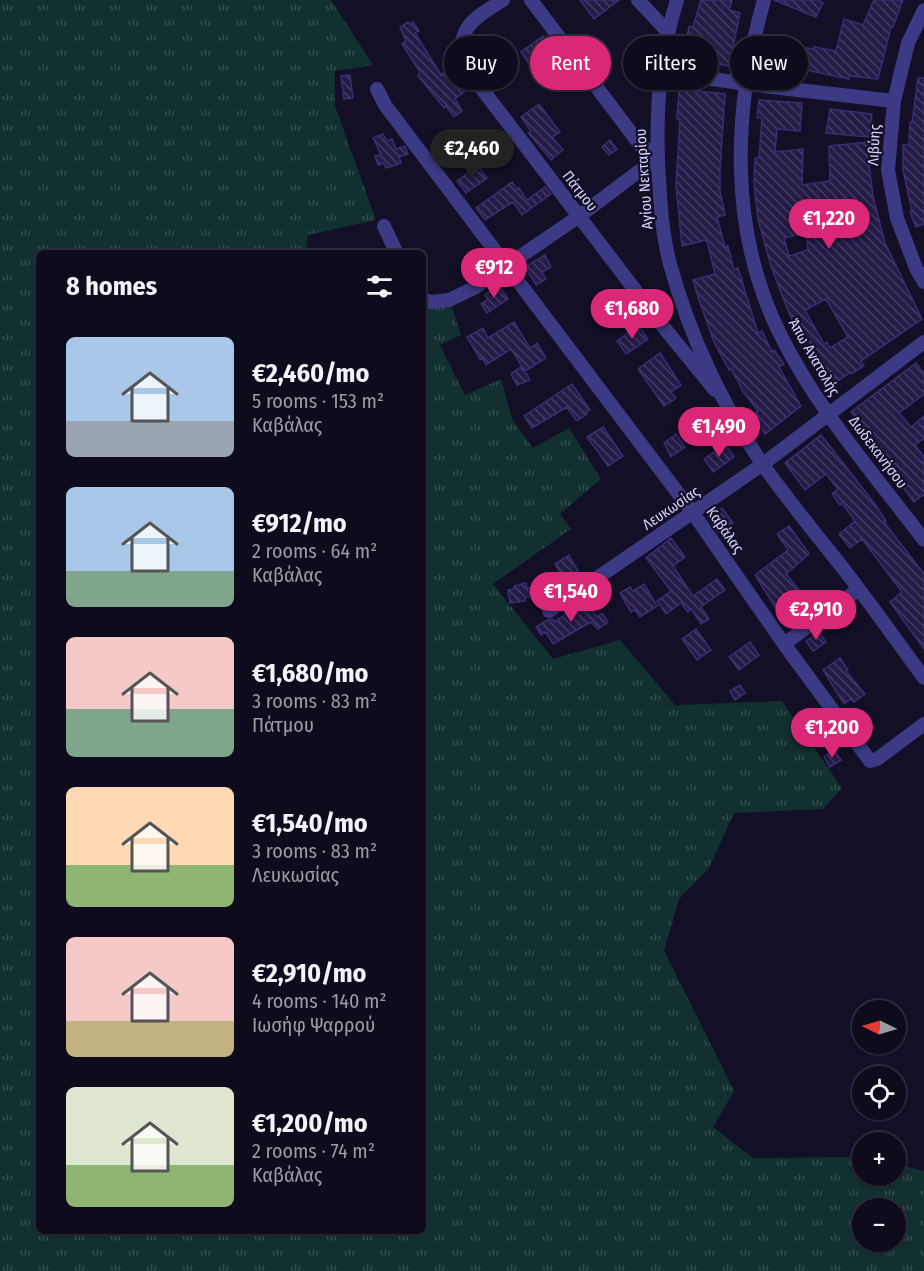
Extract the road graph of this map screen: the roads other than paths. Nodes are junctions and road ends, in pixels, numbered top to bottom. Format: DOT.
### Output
graph roads {
  1 [pos="503,0"];
  2 [pos="531,0"];
  3 [pos="638,0"];
  4 [pos="676,0"];
  5 [pos="764,0"];
  6 [pos="924,10"];
  7 [pos="667,32"];
  8 [pos="666,36"];
  9 [pos="754,36"];
  10 [pos="376,89"];
  11 [pos="659,90"];
  12 [pos="745,90"];
  13 [pos="798,90"];
  14 [pos="894,101"];
  15 [pos="658,158"];
  16 [pos="578,217"];
  17 [pos="384,226"];
  18 [pos="395,250"];
  19 [pos="508,266"];
  20 [pos="924,282"];
  21 [pos="426,300"];
  22 [pos="685,313"];
  23 [pos="661,324"];
  24 [pos="924,342"];
  25 [pos="725,401"];
  26 [pos="828,413"];
  27 [pos="763,465"];
  28 [pos="693,513"];
  29 [pos="924,540"];
  30 [pos="859,589"];
  31 [pos="549,611"];
  32 [pos="784,644"];
  33 [pos="924,678"];
  34 [pos="924,724"];
  1 -- 16 [label="street, Πάτμου"];
  2 -- 15 [label="street"];
  3 -- 7 [label="street"];
  4 -- 7 [label="street, Αγίου Νεκταρίου"];
  5 -- 9 [label="street, Άπω Ανατολής"];
  6 -- 14 [label="street, Λιβύης"];
  7 -- 8 [label="street, Αγίου Νεκταρίου"];
  10 -- 19 [label="street, Καβάλας"];
  11 -- 15 [label="street, Αγίου Νεκταρίου"];
  12 -- 26 [label="street, Άπω Ανατολής"];
  13 -- 14 [label="street"];
  14 -- 20 [label="street, Λιβύης"];
  15 -- 16 [label="street"];
  15 -- 22 [label="street, Αγίου Νεκταρίου"];
  16 -- 19 [label="street"];
  16 -- 23 [label="street, Πάτμου"];
  17 -- 18 [label="street"];
  19 -- 21 [label="street"];
  19 -- 28 [label="street, Καβάλας"];
  22 -- 23 [label="street"];
  22 -- 25 [label="street, Αγίου Νεκταρίου"];
  23 -- 25 [label="street, Πάτμου"];
  24 -- 26 [label="street, Λευκωσίας"];
  25 -- 27 [label="street, Αγίου Νεκταρίου"];
  26 -- 27 [label="street, Λευκωσίας"];
  26 -- 29 [label="street, Δωδεκανήσου"];
  27 -- 28 [label="street, Λευκωσίας"];
  27 -- 30 [label="street, Αγίου Νεκταρίου"];
  28 -- 31 [label="street, Λευκωσίας"];
  28 -- 32 [label="street, Καβάλας"];
  30 -- 32 [label="street"];
  30 -- 33 [label="street, Αγίου Νεκταρίου"];
  32 -- 34 [label="street, Καβάλας"];
}
